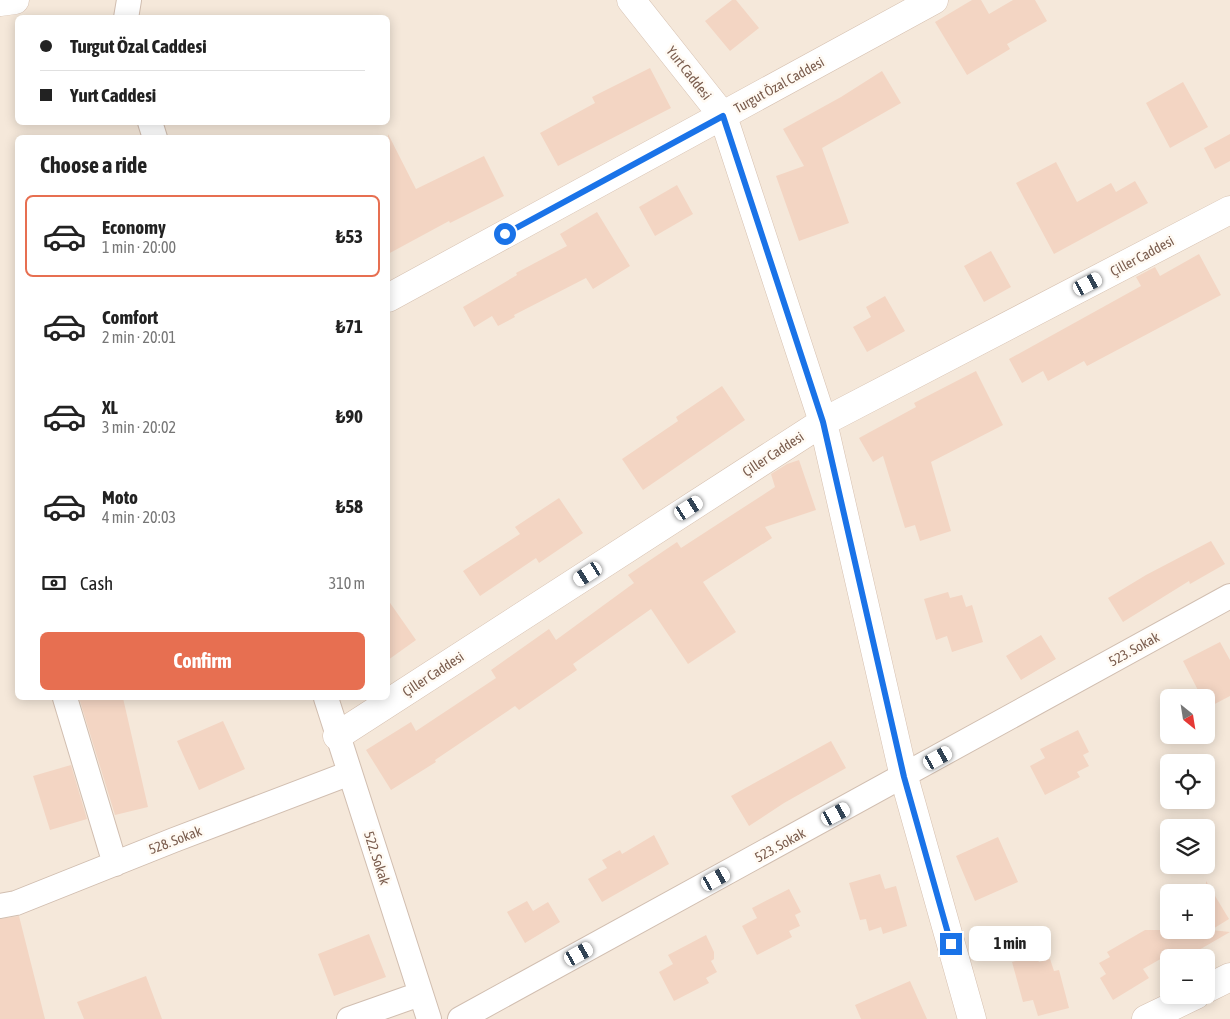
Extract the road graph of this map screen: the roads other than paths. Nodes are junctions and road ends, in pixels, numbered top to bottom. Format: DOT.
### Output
graph roads {
  1 [pos="15,0"];
  2 [pos="129,0"];
  3 [pos="631,0"];
  4 [pos="934,0"];
  5 [pos="0,2"];
  6 [pos="126,15"];
  7 [pos="723,116"];
  8 [pos="1230,210"];
  9 [pos="390,297"];
  10 [pos="823,422"];
  11 [pos="1230,596"];
  12 [pos="65,700"];
  13 [pos="327,700"];
  14 [pos="337,736"];
  15 [pos="350,773"];
  16 [pos="904,777"];
  17 [pos="114,864"];
  18 [pos="0,906"];
  19 [pos="1230,977"];
  20 [pos="1215,985"];
  21 [pos="420,994"];
  22 [pos="1180,1004"];
  23 [pos="1159,1016"];
  24 [pos="349,1019"];
  25 [pos="429,1019"];
  26 [pos="460,1019"];
  27 [pos="972,1019"];
  1 -- 5 [label="street"];
  2 -- 6 [label="street"];
  3 -- 7 [label="street, Yurt Caddesi"];
  4 -- 7 [label="street, Turgut Özal Caddesi"];
  7 -- 9 [label="street, Turgut Özal Caddesi"];
  7 -- 10 [label="street, Yurt Caddesi"];
  8 -- 10 [label="street, Çiller Caddesi"];
  10 -- 14 [label="street, Çiller Caddesi"];
  10 -- 16 [label="street, Yurt Caddesi"];
  11 -- 16 [label="street, 523. Sokak"];
  12 -- 17 [label="street"];
  13 -- 14 [label="street, 522. Sokak"];
  14 -- 15 [label="street, 522. Sokak"];
  15 -- 17 [label="street, 528. Sokak"];
  15 -- 21 [label="street, 522. Sokak"];
  16 -- 26 [label="street, 523. Sokak"];
  16 -- 27 [label="street, Yurt Caddesi"];
  17 -- 18 [label="street, 528. Sokak"];
  19 -- 20 [label="street"];
  21 -- 24 [label="street"];
  21 -- 25 [label="street, 522. Sokak"];
  22 -- 23 [label="street"];
}
